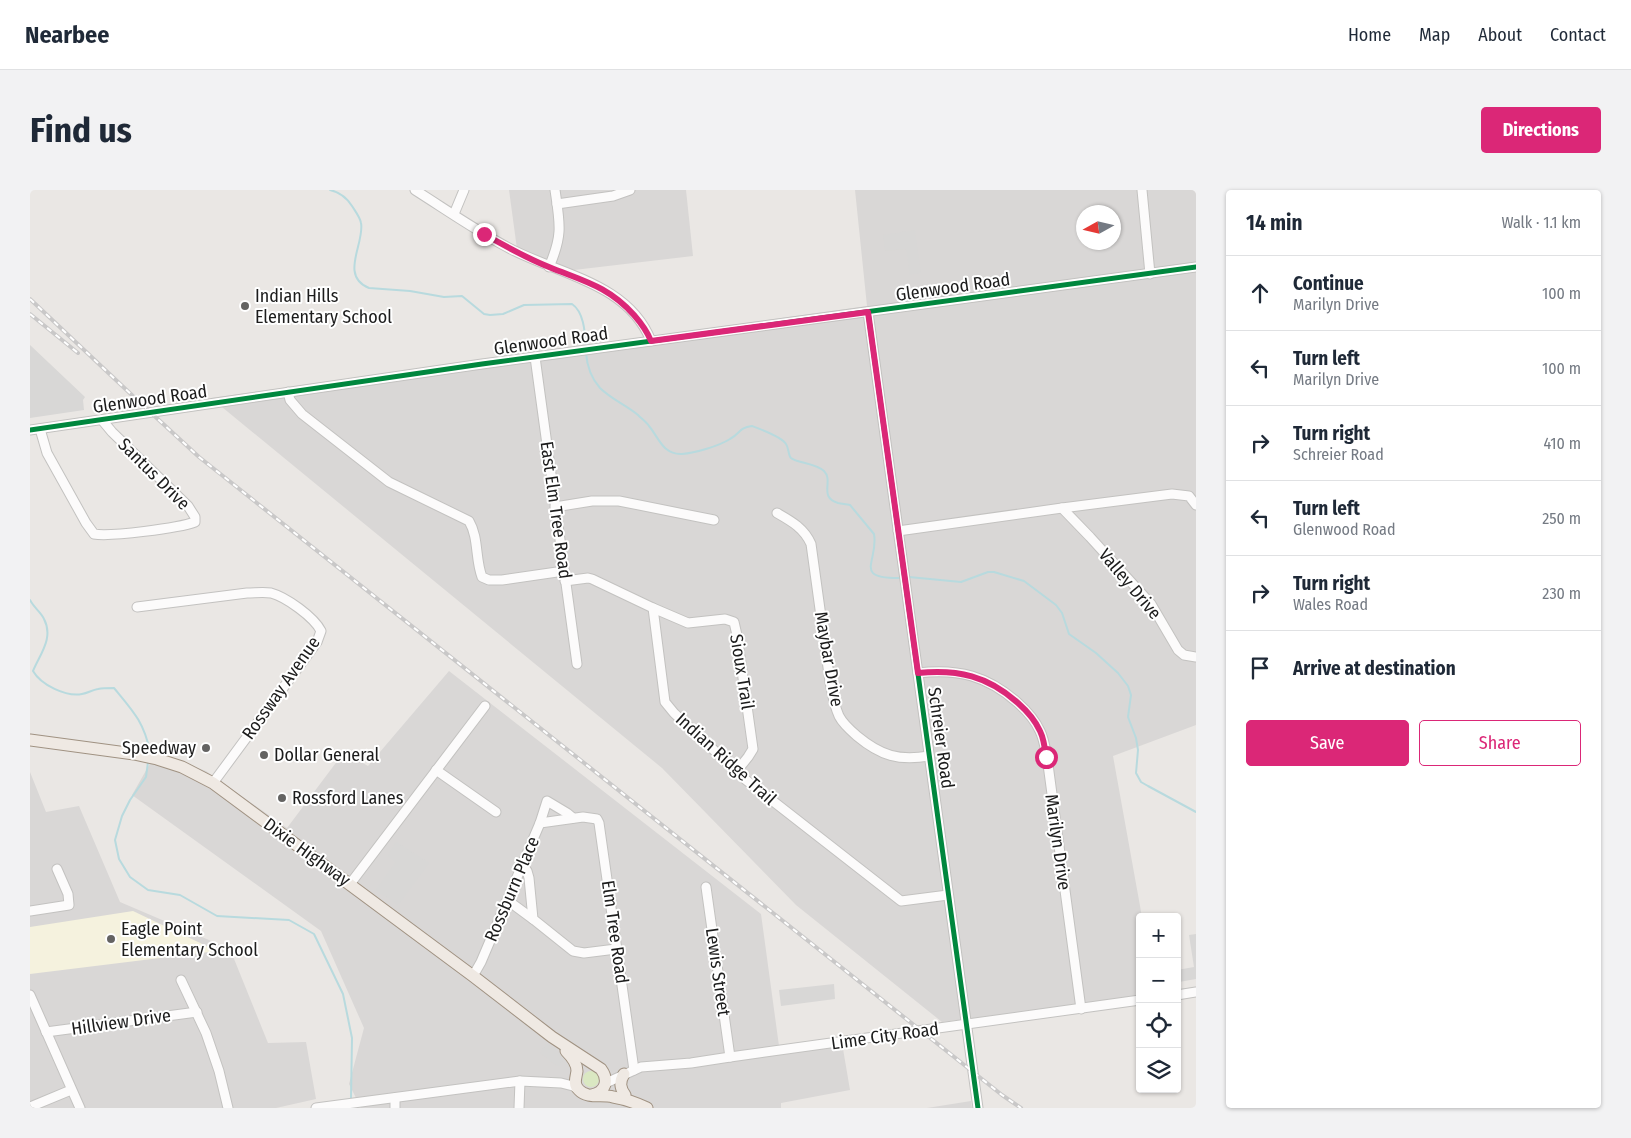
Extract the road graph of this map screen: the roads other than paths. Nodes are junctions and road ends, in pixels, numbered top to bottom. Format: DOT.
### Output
graph roads {
  1 [pos="415,190"];
  2 [pos="464,190"];
  3 [pos="555,190"];
  4 [pos="630,190"];
  5 [pos="1142,190"];
  6 [pos="557,204"];
  7 [pos="454,214"];
  8 [pos="549,267"];
  9 [pos="1196,267"];
  10 [pos="1150,274"];
  11 [pos="868,312"];
  12 [pos="651,341"];
  13 [pos="535,357"];
  14 [pos="288,392"];
  15 [pos="102,420"];
  16 [pos="40,429"];
  17 [pos="30,430"];
  18 [pos="1196,505"];
  19 [pos="555,506"];
  20 [pos="1062,508"];
  21 [pos="777,513"];
  22 [pos="714,520"];
  23 [pos="898,531"];
  24 [pos="564,571"];
  25 [pos="565,581"];
  26 [pos="137,607"];
  27 [pos="653,608"];
  28 [pos="1196,657"];
  29 [pos="577,664"];
  30 [pos="918,673"];
  31 [pos="485,706"];
  32 [pos="30,740"];
  33 [pos="929,756"];
  34 [pos="436,770"];
  35 [pos="736,772"];
  36 [pos="213,783"];
  37 [pos="496,812"];
  38 [pos="573,818"];
  39 [pos="540,823"];
  40 [pos="522,864"];
  41 [pos="57,869"];
  42 [pos="350,884"];
  43 [pos="706,887"];
  44 [pos="948,895"];
  45 [pos="507,900"];
  46 [pos="30,911"];
  47 [pos="533,919"];
  48 [pos="616,949"];
  49 [pos="473,976"];
  50 [pos="180,980"];
  51 [pos="1196,992"];
  52 [pos="1181,994"];
  53 [pos="30,995"];
  54 [pos="1136,1001"];
  55 [pos="1081,1009"];
  56 [pos="34,1011"];
  57 [pos="197,1012"];
  58 [pos="966,1024"];
  59 [pos="46,1032"];
  60 [pos="552,1037"];
  61 [pos="730,1057"];
  62 [pos="599,1068"];
  63 [pos="629,1071"];
  64 [pos="577,1072"];
  65 [pos="523,1081"];
  66 [pos="606,1083"];
  67 [pos="71,1090"];
  68 [pos="579,1090"];
  69 [pos="592,1095"];
  70 [pos="625,1095"];
  71 [pos="395,1098"];
  72 [pos="30,1107"];
  73 [pos="80,1108"];
  74 [pos="228,1108"];
  75 [pos="316,1108"];
  76 [pos="395,1108"];
  77 [pos="519,1108"];
  78 [pos="648,1108"];
  79 [pos="978,1108"];
  1 -- 7 [label="street"];
  2 -- 7 [label="street"];
  3 -- 6 [label="street"];
  4 -- 6 [label="street"];
  5 -- 10 [label="street"];
  6 -- 8 [label="street"];
  7 -- 8 [label="street"];
  8 -- 12 [label="street"];
  9 -- 10 [label="street, Glenwood Road"];
  10 -- 11 [label="street, Glenwood Road"];
  11 -- 12 [label="street, Glenwood Road"];
  11 -- 23 [label="street, Schreier Road"];
  12 -- 13 [label="street, Glenwood Road"];
  13 -- 14 [label="street, Glenwood Road"];
  13 -- 19 [label="street, East Elm Tree Road"];
  14 -- 15 [label="street, Glenwood Road"];
  14 -- 24 [label="street"];
  15 -- 16 [label="street, Glenwood Road"];
  15 -- 16 [label="street, Santus Drive"];
  16 -- 17 [label="street, Glenwood Road"];
  18 -- 20 [label="street"];
  19 -- 22 [label="street"];
  19 -- 24 [label="street, East Elm Tree Road"];
  20 -- 23 [label="street"];
  20 -- 28 [label="street, Valley Drive"];
  21 -- 33 [label="street, Maybar Drive"];
  23 -- 30 [label="street, Schreier Road"];
  24 -- 25 [label="street, East Elm Tree Road"];
  25 -- 27 [label="street"];
  25 -- 29 [label="street, East Elm Tree Road"];
  26 -- 36 [label="street, Rossway Avenue"];
  27 -- 35 [label="street, Indian Ridge Trail"];
  27 -- 35 [label="street, Sioux Trail"];
  30 -- 33 [label="street, Schreier Road"];
  30 -- 55 [label="street, Marilyn Drive"];
  31 -- 34 [label="street"];
  32 -- 36 [label="main road, Dixie Highway"];
  33 -- 44 [label="street, Schreier Road"];
  34 -- 37 [label="street"];
  34 -- 42 [label="street"];
  35 -- 44 [label="street, Indian Ridge Trail"];
  36 -- 42 [label="main road, Dixie Highway"];
  38 -- 39 [label="street, Elm Tree Road"];
  38 -- 39 [label="street, Rossburn Place"];
  38 -- 48 [label="street, Elm Tree Road"];
  39 -- 40 [label="street, Rossburn Place"];
  40 -- 45 [label="street, Rossburn Place"];
  40 -- 47 [label="street"];
  41 -- 46 [label="street"];
  42 -- 49 [label="main road, Dixie Highway"];
  43 -- 61 [label="street, Lewis Street"];
  44 -- 58 [label="street, Schreier Road"];
  45 -- 47 [label="street"];
  45 -- 49 [label="street, Rossburn Place"];
  47 -- 48 [label="street"];
  48 -- 63 [label="street, Elm Tree Road"];
  49 -- 60 [label="main road, Dixie Highway"];
  50 -- 57 [label="street"];
  51 -- 52 [label="street"];
  53 -- 56 [label="street"];
  54 -- 55 [label="street, Lime City Road"];
  55 -- 58 [label="street, Lime City Road"];
  56 -- 59 [label="street"];
  57 -- 59 [label="street, Hillview Drive"];
  57 -- 74 [label="street"];
  58 -- 61 [label="street, Lime City Road"];
  58 -- 79 [label="street, Schreier Road"];
  59 -- 67 [label="street"];
  60 -- 62 [label="main road, Dixie Highway"];
  60 -- 64 [label="main road, Dixie Highway"];
  61 -- 63 [label="street, Lime City Road"];
  62 -- 63 [label="street, Lime City Road"];
  62 -- 64 [label="main road"];
  62 -- 66 [label="main road"];
  63 -- 66 [label="street, Lime City Road"];
  63 -- 70 [label="main road"];
  64 -- 65 [label="street"];
  64 -- 68 [label="main road, Dixie Highway"];
  65 -- 68 [label="street"];
  65 -- 71 [label="street"];
  65 -- 77 [label="street"];
  66 -- 69 [label="main road"];
  66 -- 70 [label="main road"];
  67 -- 72 [label="street"];
  67 -- 73 [label="street"];
  68 -- 69 [label="main road"];
  69 -- 78 [label="main road"];
  70 -- 78 [label="main road"];
  71 -- 75 [label="street"];
  71 -- 76 [label="street"];
}
